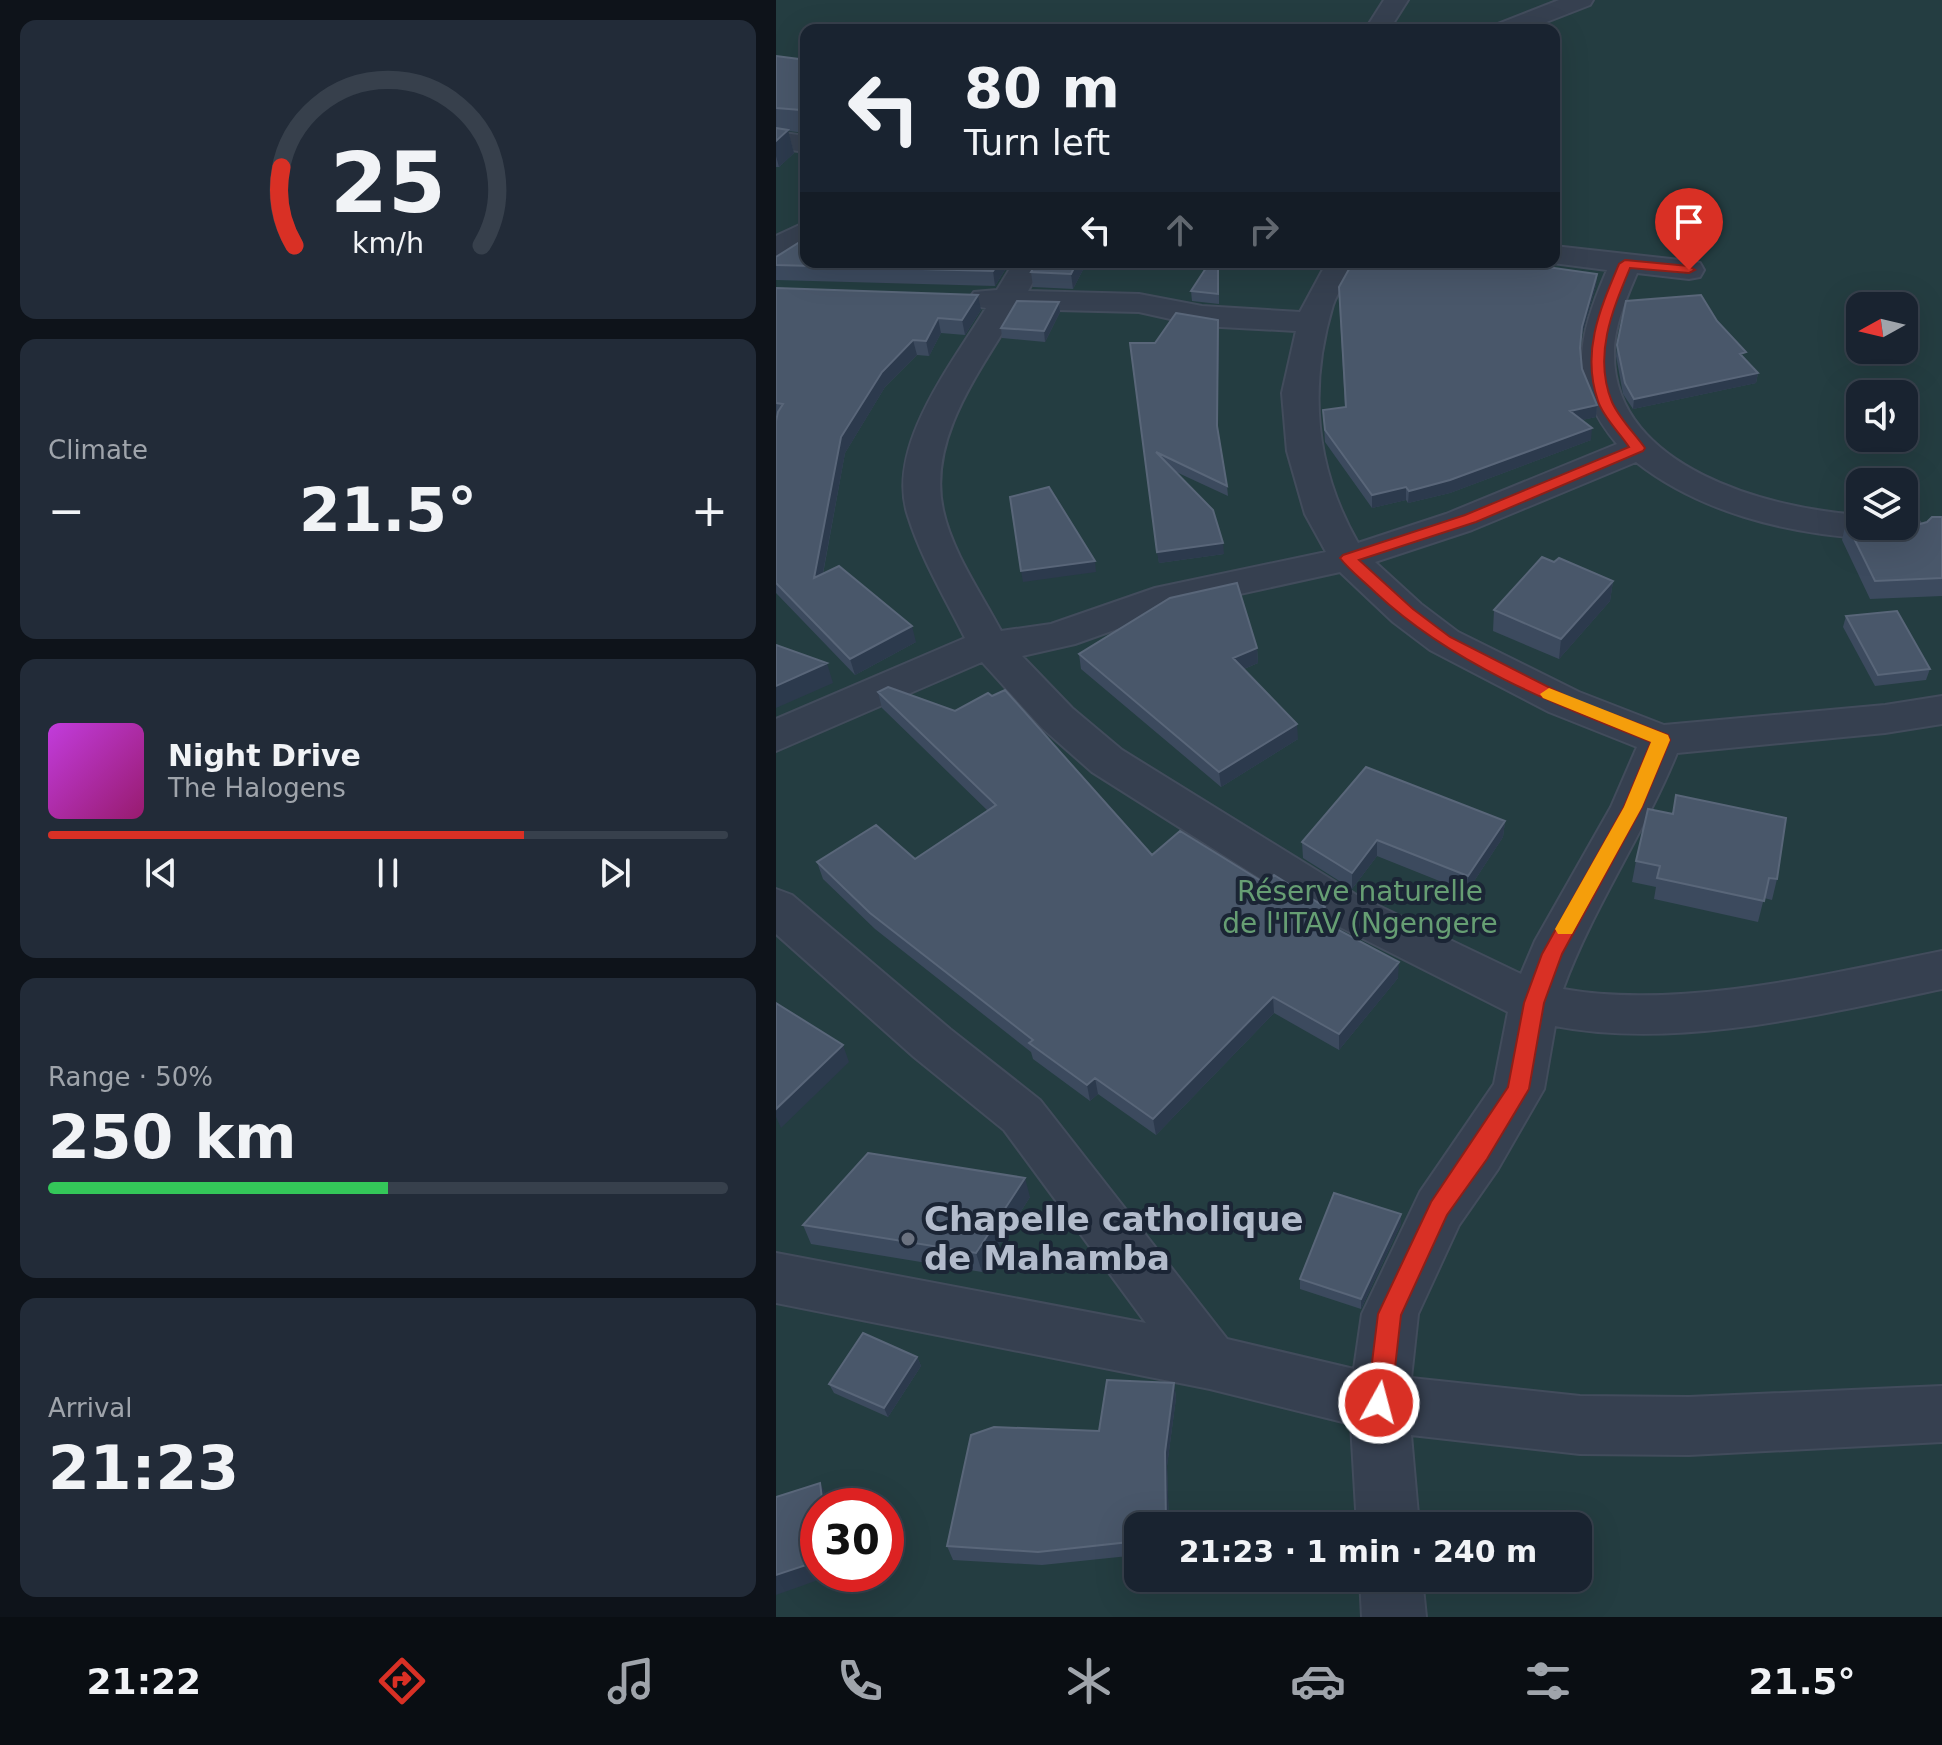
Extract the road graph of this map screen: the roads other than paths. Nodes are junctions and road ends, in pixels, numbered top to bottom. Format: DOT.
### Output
graph roads {
  1 [pos="1396,0"];
  2 [pos="1581,0"];
  3 [pos="1381,24"];
  4 [pos="1519,24"];
  5 [pos="776,140"];
  6 [pos="800,143"];
  7 [pos="800,235"];
  8 [pos="776,249"];
  9 [pos="1560,256"];
  10 [pos="1625,264"];
  11 [pos="1026,268"];
  12 [pos="1338,268"];
  13 [pos="1689,270"];
  14 [pos="962,298"];
  15 [pos="1009,300"];
  16 [pos="1313,322"];
  17 [pos="1638,448"];
  18 [pos="1846,524"];
  19 [pos="1348,558"];
  20 [pos="988,644"];
  21 [pos="1942,710"];
  22 [pos="776,736"];
  23 [pos="1661,740"];
  24 [pos="776,907"];
  25 [pos="1942,970"];
  26 [pos="1534,1003"];
  27 [pos="776,1278"];
  28 [pos="1210,1362"];
  29 [pos="1379,1403"];
  30 [pos="1942,1414"];
  31 [pos="1387,1512"];
  32 [pos="1392,1592"];
  33 [pos="1394,1617"];
  1 -- 3 [label="street"];
  2 -- 4 [label="street"];
  5 -- 6 [label="street"];
  7 -- 8 [label="street"];
  9 -- 10 [label="street"];
  10 -- 13 [label="street"];
  10 -- 17 [label="street"];
  11 -- 15 [label="street"];
  12 -- 16 [label="street"];
  14 -- 15 [label="street"];
  15 -- 16 [label="street"];
  15 -- 20 [label="street"];
  16 -- 19 [label="street"];
  17 -- 18 [label="street"];
  17 -- 19 [label="street"];
  19 -- 20 [label="street"];
  19 -- 23 [label="street"];
  20 -- 22 [label="street"];
  20 -- 26 [label="street"];
  21 -- 23 [label="street"];
  23 -- 26 [label="street"];
  24 -- 28 [label="street"];
  25 -- 26 [label="street"];
  26 -- 29 [label="street"];
  27 -- 28 [label="street"];
  28 -- 29 [label="street"];
  29 -- 30 [label="street"];
  29 -- 31 [label="street"];
  32 -- 33 [label="street"];
}
